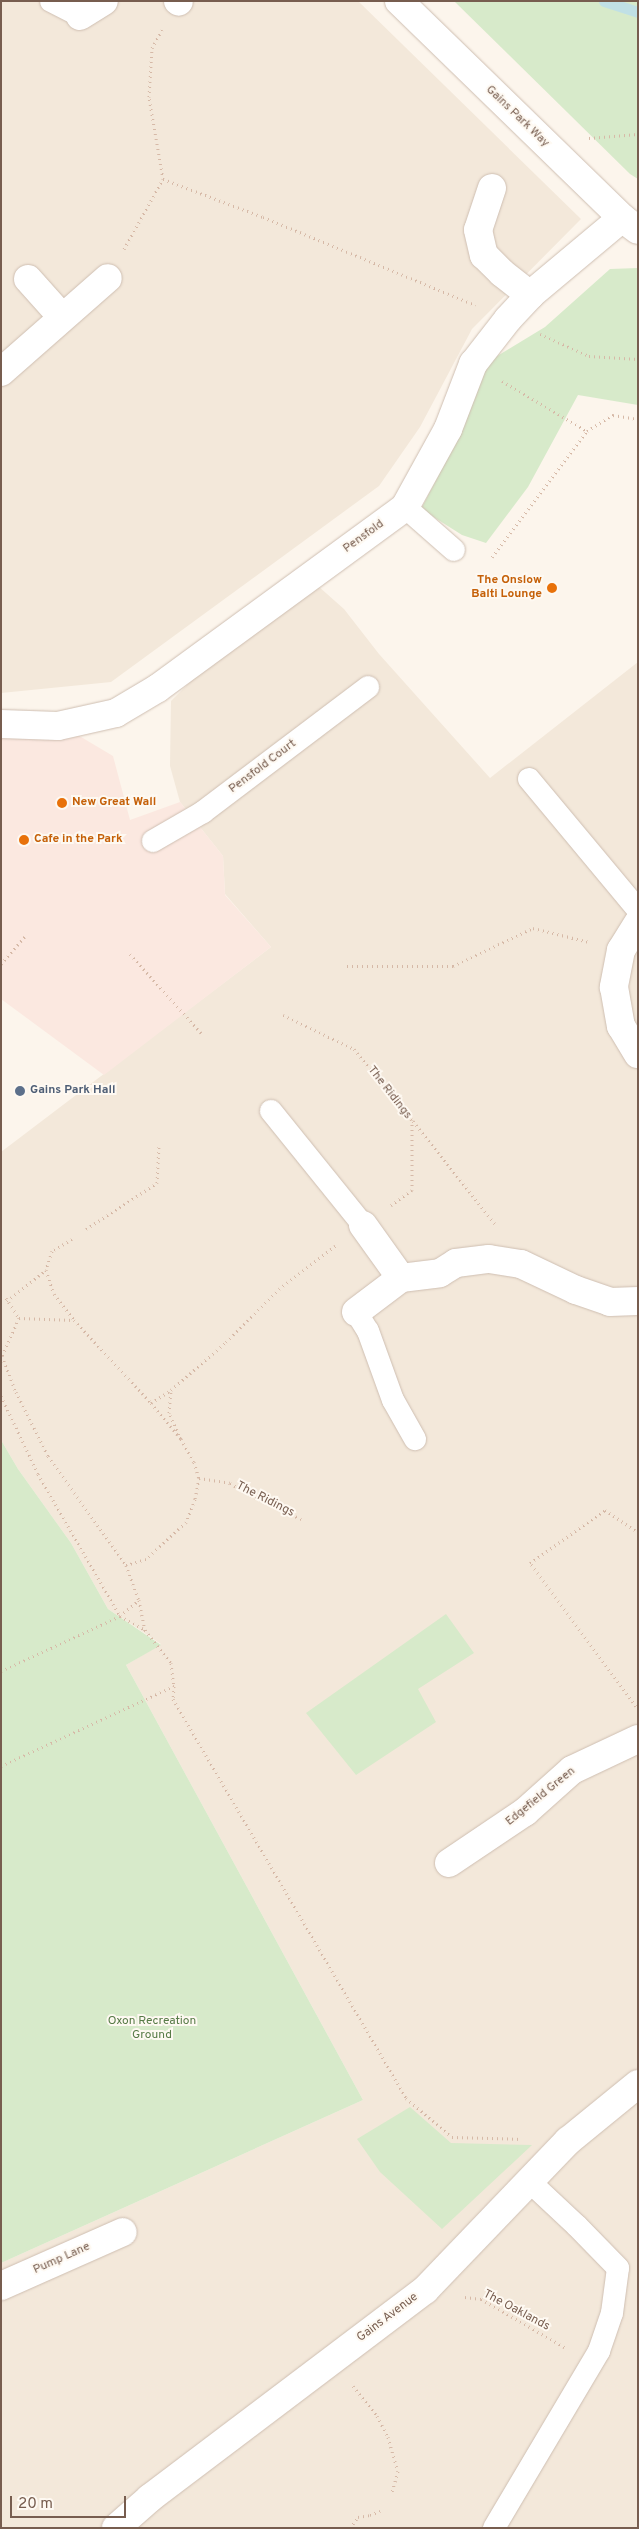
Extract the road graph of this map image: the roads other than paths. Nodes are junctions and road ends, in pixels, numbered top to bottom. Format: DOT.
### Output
graph roads {
  1 [pos="51,1"];
  2 [pos="104,1"];
  3 [pos="399,1"];
  4 [pos="80,16"];
  5 [pos="492,188"];
  6 [pos="630,224"];
  7 [pos="108,278"];
  8 [pos="28,279"];
  9 [pos="530,295"];
  10 [pos="62,317"];
  11 [pos="1,372"];
  12 [pos="405,507"];
  13 [pos="454,550"];
  14 [pos="368,687"];
  15 [pos="1,724"];
  16 [pos="529,779"];
  17 [pos="154,841"];
  18 [pos="638,910"];
  19 [pos="638,923"];
  20 [pos="638,1054"];
  21 [pos="271,1111"];
  22 [pos="363,1225"];
  23 [pos="401,1278"];
  24 [pos="638,1301"];
  25 [pos="356,1312"];
  26 [pos="414,1439"];
  27 [pos="638,1739"];
  28 [pos="449,1863"];
  29 [pos="638,2084"];
  30 [pos="530,2182"];
  31 [pos="123,2232"];
  32 [pos="1,2286"];
  33 [pos="116,2528"];
  34 [pos="494,2528"];
  1 -- 4 [label="lane"];
  2 -- 4 [label="street"];
  3 -- 6 [label="street, Gains Park Way"];
  5 -- 9 [label="street"];
  6 -- 9 [label="street, Pensfold"];
  7 -- 10 [label="street"];
  8 -- 10 [label="street"];
  9 -- 12 [label="street, Pensfold"];
  10 -- 11 [label="street"];
  12 -- 13 [label="lane"];
  12 -- 15 [label="street, Pensfold"];
  14 -- 17 [label="lane, Pensfold Court"];
  16 -- 18 [label="lane"];
  19 -- 20 [label="street"];
  21 -- 22 [label="lane"];
  22 -- 23 [label="street"];
  23 -- 24 [label="street"];
  23 -- 25 [label="street"];
  25 -- 26 [label="lane"];
  27 -- 28 [label="street, Edgefield Green"];
  29 -- 30 [label="street, Gains Avenue"];
  30 -- 33 [label="street, Gains Avenue"];
  30 -- 34 [label="lane"];
  31 -- 32 [label="street, Pump Lane"];
}
